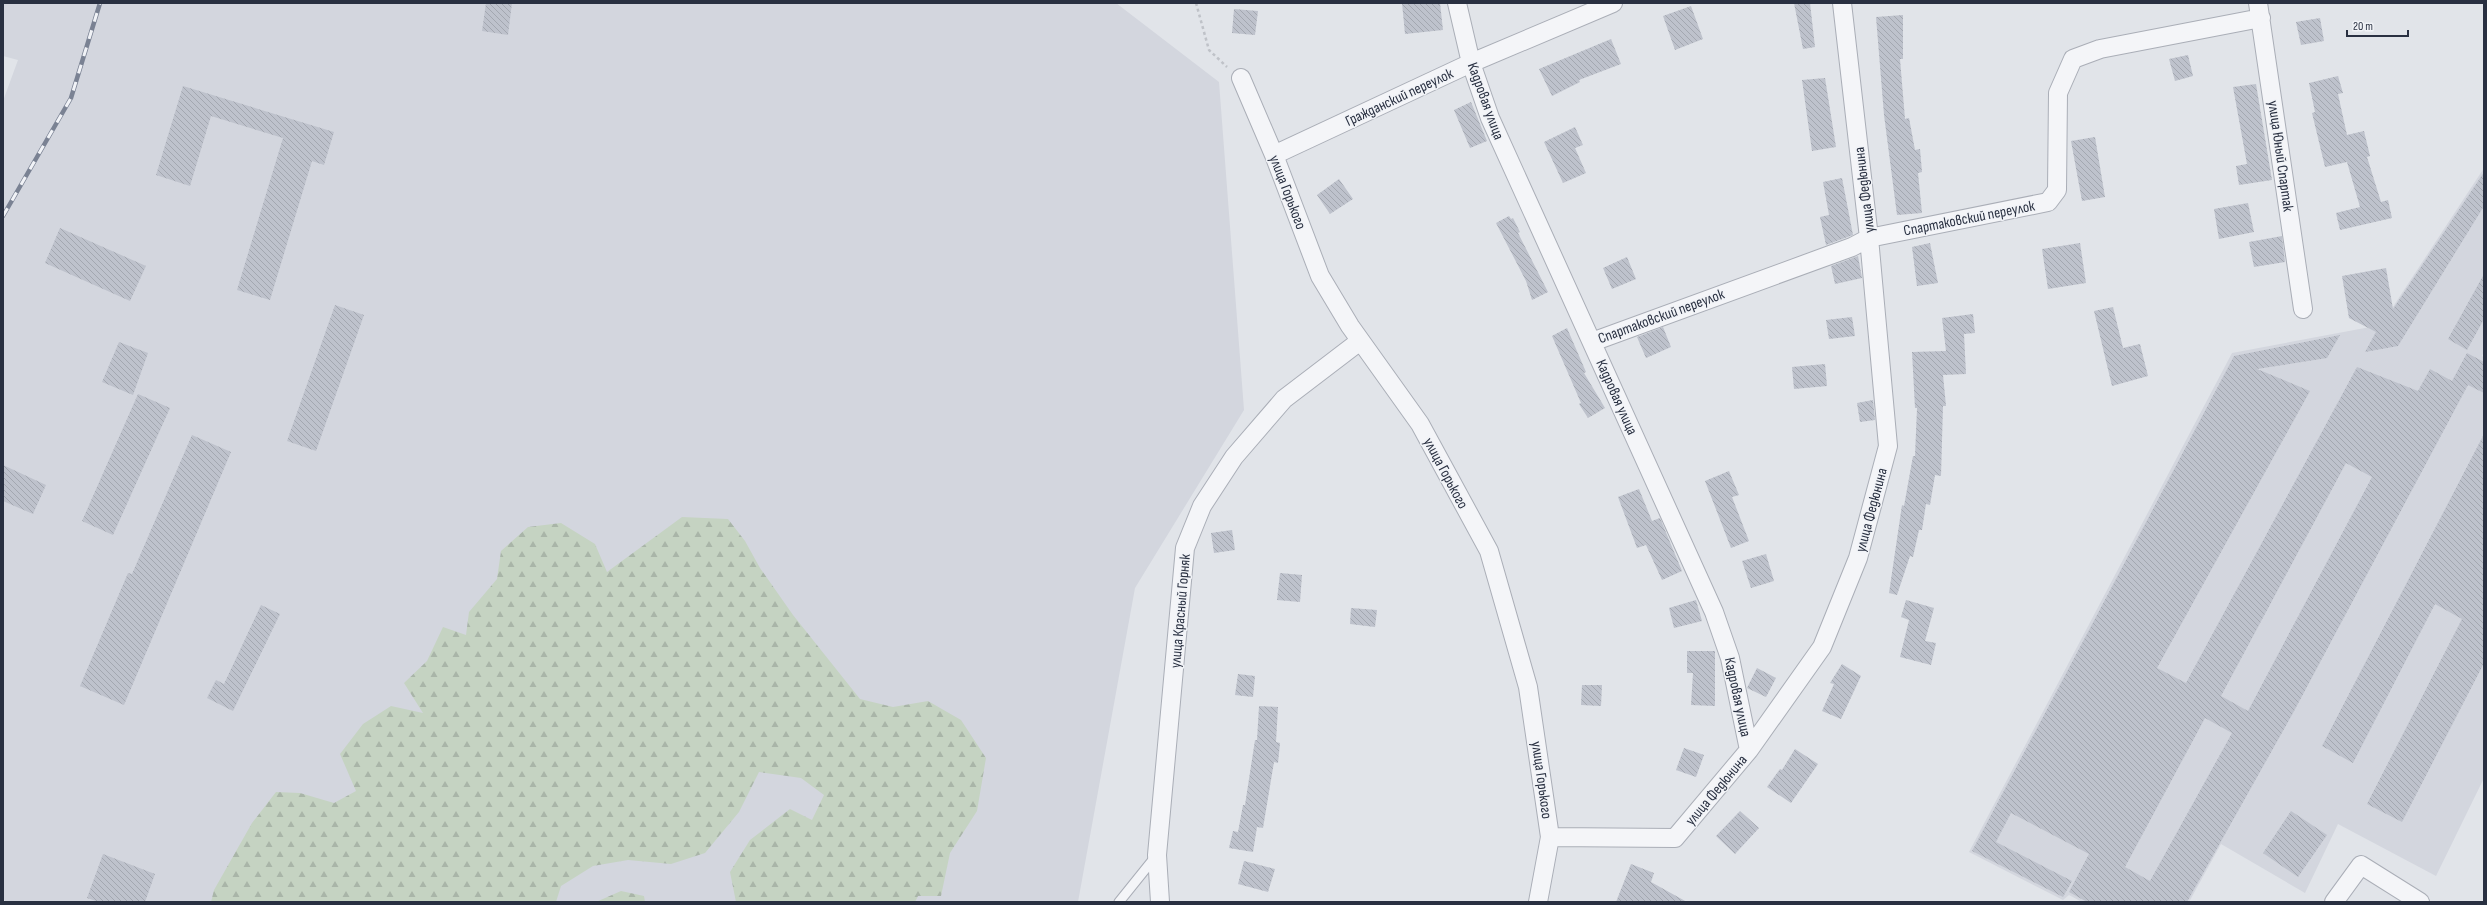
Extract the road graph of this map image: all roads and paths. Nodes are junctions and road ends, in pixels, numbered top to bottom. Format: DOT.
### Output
graph roads {
  1 [pos="1196,3"];
  2 [pos="1457,3"];
  3 [pos="1613,3"];
  4 [pos="1842,3"];
  5 [pos="2259,10"];
  6 [pos="1471,63"];
  7 [pos="1241,78"];
  8 [pos="1274,155"];
  9 [pos="1869,238"];
  10 [pos="2303,309"];
  11 [pos="1360,341"];
  12 [pos="1592,342"];
  13 [pos="1749,750"];
  14 [pos="1550,837"];
  15 [pos="1157,855"];
  16 [pos="1119,902"];
  17 [pos="1160,902"];
  18 [pos="1538,902"];
  19 [pos="2334,902"];
  20 [pos="2420,902"];
  1 -- 7 [label="path"];
  2 -- 6 [label="street, Кадровая улица"];
  3 -- 6 [label="street, Гражданский переулок"];
  4 -- 9 [label="street, улица Федюнина"];
  5 -- 9 [label="street, Спартаковский переулок"];
  5 -- 10 [label="street, улица Юный Спартак"];
  6 -- 8 [label="street, Гражданский переулок"];
  6 -- 12 [label="street, Кадровая улица"];
  7 -- 8 [label="street, улица Горького"];
  8 -- 11 [label="street, улица Горького"];
  9 -- 12 [label="street, Спартаковский переулок"];
  9 -- 13 [label="street, улица Федюнина"];
  11 -- 14 [label="street, улица Горького"];
  11 -- 15 [label="street, улица Красный Горняк"];
  12 -- 13 [label="street, Кадровая улица"];
  13 -- 14 [label="street, улица Федюнина"];
  14 -- 18 [label="street, улица Горького"];
  15 -- 16 [label="lane"];
  15 -- 17 [label="street, улица Красный Горняк"];
  19 -- 20 [label="street"];
}
